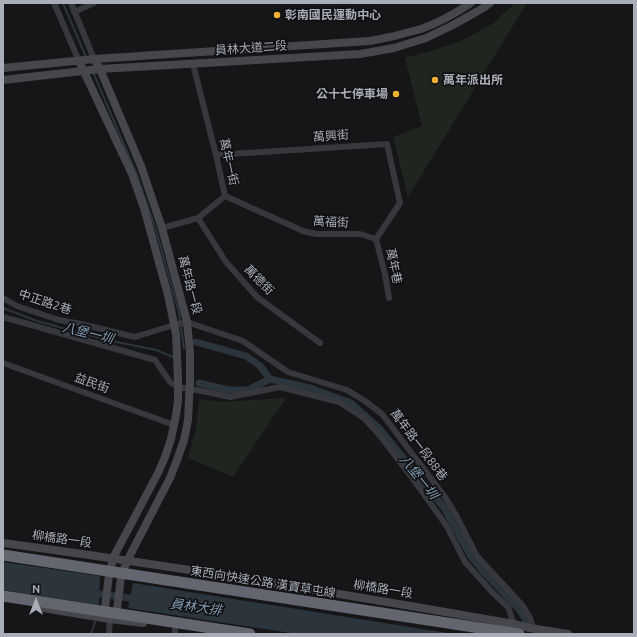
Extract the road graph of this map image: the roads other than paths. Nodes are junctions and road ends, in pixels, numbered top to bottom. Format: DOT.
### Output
graph roads {
  1 [pos="54,3"];
  2 [pos="71,3"];
  3 [pos="94,3"];
  4 [pos="471,3"];
  5 [pos="490,3"];
  6 [pos="74,12"];
  7 [pos="94,59"];
  8 [pos="79,61"];
  9 [pos="193,64"];
  10 [pos="3,68"];
  11 [pos="100,69"];
  12 [pos="85,71"];
  13 [pos="3,80"];
  14 [pos="216,155"];
  15 [pos="225,196"];
  16 [pos="198,218"];
  17 [pos="162,228"];
  18 [pos="376,239"];
  19 [pos="3,298"];
  20 [pos="389,298"];
  21 [pos="3,317"];
  22 [pos="187,322"];
  23 [pos="174,325"];
  24 [pos="320,343"];
  25 [pos="3,363"];
  26 [pos="178,383"];
  27 [pos="190,385"];
  28 [pos="174,424"];
  29 [pos="3,543"];
  30 [pos="3,555"];
  31 [pos="113,558"];
  32 [pos="127,560"];
  33 [pos="3,596"];
  34 [pos="3,601"];
  35 [pos="110,619"];
  36 [pos="514,624"];
  37 [pos="533,628"];
  38 [pos="175,630"];
  39 [pos="109,634"];
  40 [pos="219,634"];
  41 [pos="250,634"];
  42 [pos="516,634"];
  43 [pos="519,634"];
  44 [pos="568,634"];
  1 -- 8 [label="street, 萬年路一段"];
  2 -- 6 [label="street, 萬年路一段"];
  3 -- 6 [label="street"];
  4 -- 7 [label="street, 員林大道二段"];
  5 -- 9 [label="street, 員林大道二段"];
  6 -- 7 [label="street, 萬年路一段"];
  7 -- 8 [label="street, 員林大道二段"];
  7 -- 11 [label="street, 萬年路一段"];
  8 -- 10 [label="street, 員林大道二段"];
  8 -- 12 [label="street, 萬年路一段"];
  9 -- 11 [label="street, 員林大道二段"];
  9 -- 14 [label="street, 萬年一街"];
  11 -- 12 [label="street, 員林大道二段"];
  11 -- 17 [label="street, 萬年路一段"];
  12 -- 13 [label="street, 員林大道二段"];
  12 -- 23 [label="street, 萬年路一段"];
  14 -- 15 [label="street, 萬年一街"];
  14 -- 18 [label="street, 萬興街"];
  15 -- 16 [label="street, 萬年一街"];
  15 -- 18 [label="street, 萬福街"];
  16 -- 17 [label="street, 萬年一街"];
  16 -- 24 [label="street, 萬德街"];
  17 -- 22 [label="street, 萬年路一段"];
  18 -- 20 [label="street, 萬年巷"];
  19 -- 23 [label="street, 中正路2巷"];
  21 -- 26 [label="street"];
  22 -- 23 [label="street, 中正路2巷"];
  22 -- 27 [label="street, 萬年路一段"];
  22 -- 37 [label="street, 萬年路一段88巷"];
  23 -- 26 [label="street, 萬年路一段"];
  25 -- 28 [label="street, 益民街"];
  26 -- 27 [label="street"];
  26 -- 28 [label="street, 萬年路一段"];
  27 -- 32 [label="street, 萬年路一段"];
  27 -- 36 [label="street"];
  28 -- 31 [label="street, 萬年路一段"];
  29 -- 31 [label="street, 柳橋路一段"];
  30 -- 43 [label="highway, 東西向快速公路 漢寶草屯線, bridge"];
  31 -- 32 [label="street, 柳橋路一段"];
  31 -- 35 [label="street, 萬年路一段"];
  32 -- 35 [label="street, 萬年路一段"];
  32 -- 36 [label="street, 柳橋路一段"];
  33 -- 41 [label="highway, bridge"];
  34 -- 35 [label="street"];
  35 -- 38 [label="street"];
  35 -- 39 [label="street"];
  36 -- 37 [label="street, 柳橋路一段"];
  36 -- 42 [label="street"];
  37 -- 44 [label="street, 柳橋路一段"];
  38 -- 40 [label="street"];
}
